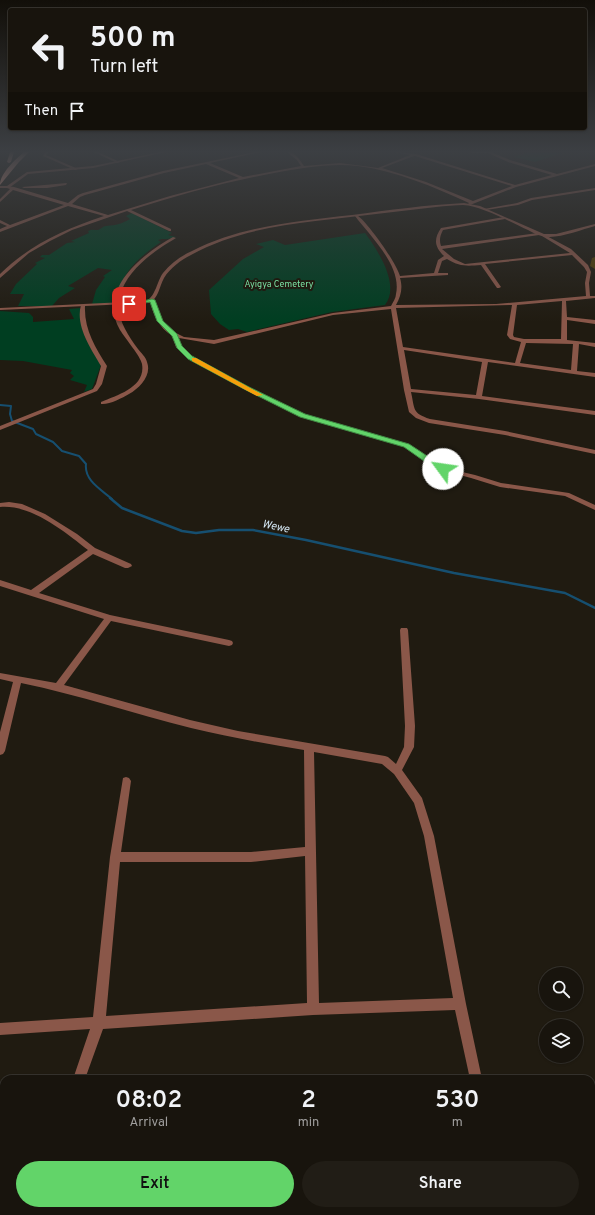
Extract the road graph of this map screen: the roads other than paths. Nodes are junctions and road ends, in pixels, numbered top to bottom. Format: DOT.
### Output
graph roads {
  1 [pos="57,209"];
  2 [pos="84,209"];
  3 [pos="132,209"];
  4 [pos="422,209"];
  5 [pos="493,209"];
  6 [pos="127,210"];
  7 [pos="486,210"];
  8 [pos="107,216"];
  9 [pos="357,216"];
  10 [pos="504,218"];
  11 [pos="0,221"];
  12 [pos="595,225"];
  13 [pos="10,226"];
  14 [pos="170,230"];
  15 [pos="0,231"];
  16 [pos="538,234"];
  17 [pos="543,235"];
  18 [pos="174,238"];
  19 [pos="439,248"];
  20 [pos="574,254"];
  21 [pos="447,257"];
  22 [pos="483,264"];
  23 [pos="436,274"];
  24 [pos="446,274"];
  25 [pos="0,277"];
  26 [pos="398,277"];
  27 [pos="499,287"];
  28 [pos="588,296"];
  29 [pos="595,297"];
  30 [pos="564,299"];
  31 [pos="152,300"];
  32 [pos="516,304"];
  33 [pos="117,305"];
  34 [pos="83,306"];
  35 [pos="393,307"];
  36 [pos="0,309"];
  37 [pos="564,318"];
  38 [pos="595,322"];
  39 [pos="175,335"];
  40 [pos="524,341"];
  41 [pos="564,341"];
  42 [pos="576,343"];
  43 [pos="595,345"];
  44 [pos="400,348"];
  45 [pos="485,361"];
  46 [pos="517,365"];
  47 [pos="574,373"];
  48 [pos="595,376"];
  49 [pos="407,390"];
  50 [pos="479,397"];
  51 [pos="103,403"];
  52 [pos="595,413"];
  53 [pos="0,428"];
  54 [pos="595,452"];
  55 [pos="0,505"];
  56 [pos="595,508"];
  57 [pos="92,551"];
  58 [pos="128,566"];
  59 [pos="0,583"];
  60 [pos="34,592"];
  61 [pos="109,618"];
  62 [pos="404,630"];
  63 [pos="229,643"];
  64 [pos="0,676"];
  65 [pos="18,679"];
  66 [pos="58,687"];
  67 [pos="1,744"];
  68 [pos="309,748"];
  69 [pos="396,770"];
  70 [pos="126,781"];
  71 [pos="311,851"];
  72 [pos="115,858"];
  73 [pos="460,1004"];
  74 [pos="313,1009"];
  75 [pos="99,1022"];
  76 [pos="0,1029"];
  77 [pos="80,1075"];
  78 [pos="475,1075"];
  1 -- 13 [label="street"];
  2 -- 8 [label="street"];
  3 -- 6 [label="street"];
  4 -- 9 [label="street"];
  5 -- 7 [label="street"];
  6 -- 8 [label="street"];
  6 -- 14 [label="street"];
  7 -- 10 [label="street"];
  8 -- 25 [label="street"];
  9 -- 26 [label="street"];
  9 -- 31 [label="street"];
  10 -- 16 [label="street"];
  10 -- 19 [label="street"];
  11 -- 13 [label="street"];
  12 -- 17 [label="street"];
  13 -- 15 [label="street"];
  16 -- 17 [label="street"];
  16 -- 19 [label="street"];
  17 -- 20 [label="street"];
  18 -- 33 [label="street"];
  19 -- 21 [label="street"];
  20 -- 22 [label="street"];
  20 -- 28 [label="street"];
  21 -- 22 [label="street"];
  21 -- 23 [label="street"];
  22 -- 27 [label="street"];
  23 -- 24 [label="street"];
  23 -- 26 [label="street"];
  26 -- 35 [label="street"];
  28 -- 29 [label="street"];
  28 -- 30 [label="street"];
  30 -- 32 [label="street"];
  30 -- 37 [label="street"];
  31 -- 33 [label="street"];
  31 -- 39 [label="street"];
  32 -- 35 [label="street"];
  32 -- 40 [label="street"];
  33 -- 34 [label="street"];
  33 -- 51 [label="street"];
  34 -- 36 [label="street"];
  34 -- 53 [label="street"];
  35 -- 39 [label="street"];
  35 -- 44 [label="street"];
  37 -- 38 [label="street"];
  37 -- 41 [label="street"];
  39 -- 56 [label="street"];
  40 -- 41 [label="street"];
  40 -- 46 [label="street"];
  41 -- 42 [label="street"];
  42 -- 43 [label="street"];
  42 -- 47 [label="street"];
  44 -- 45 [label="street"];
  44 -- 49 [label="street"];
  45 -- 46 [label="street"];
  45 -- 50 [label="street"];
  46 -- 47 [label="street"];
  47 -- 48 [label="street"];
  49 -- 50 [label="street"];
  49 -- 54 [label="street"];
  50 -- 52 [label="street"];
  55 -- 57 [label="street"];
  57 -- 58 [label="street"];
  57 -- 60 [label="street"];
  59 -- 60 [label="street"];
  60 -- 61 [label="street"];
  61 -- 63 [label="street"];
  61 -- 66 [label="street"];
  62 -- 69 [label="street"];
  64 -- 65 [label="street"];
  65 -- 66 [label="street"];
  65 -- 67 [label="street"];
  66 -- 68 [label="street"];
  68 -- 69 [label="street"];
  68 -- 71 [label="street"];
  69 -- 73 [label="street"];
  70 -- 72 [label="street"];
  71 -- 72 [label="street"];
  71 -- 74 [label="street"];
  72 -- 75 [label="street"];
  73 -- 74 [label="street"];
  73 -- 78 [label="street"];
  74 -- 75 [label="street"];
  75 -- 76 [label="street"];
  75 -- 77 [label="street"];
}
